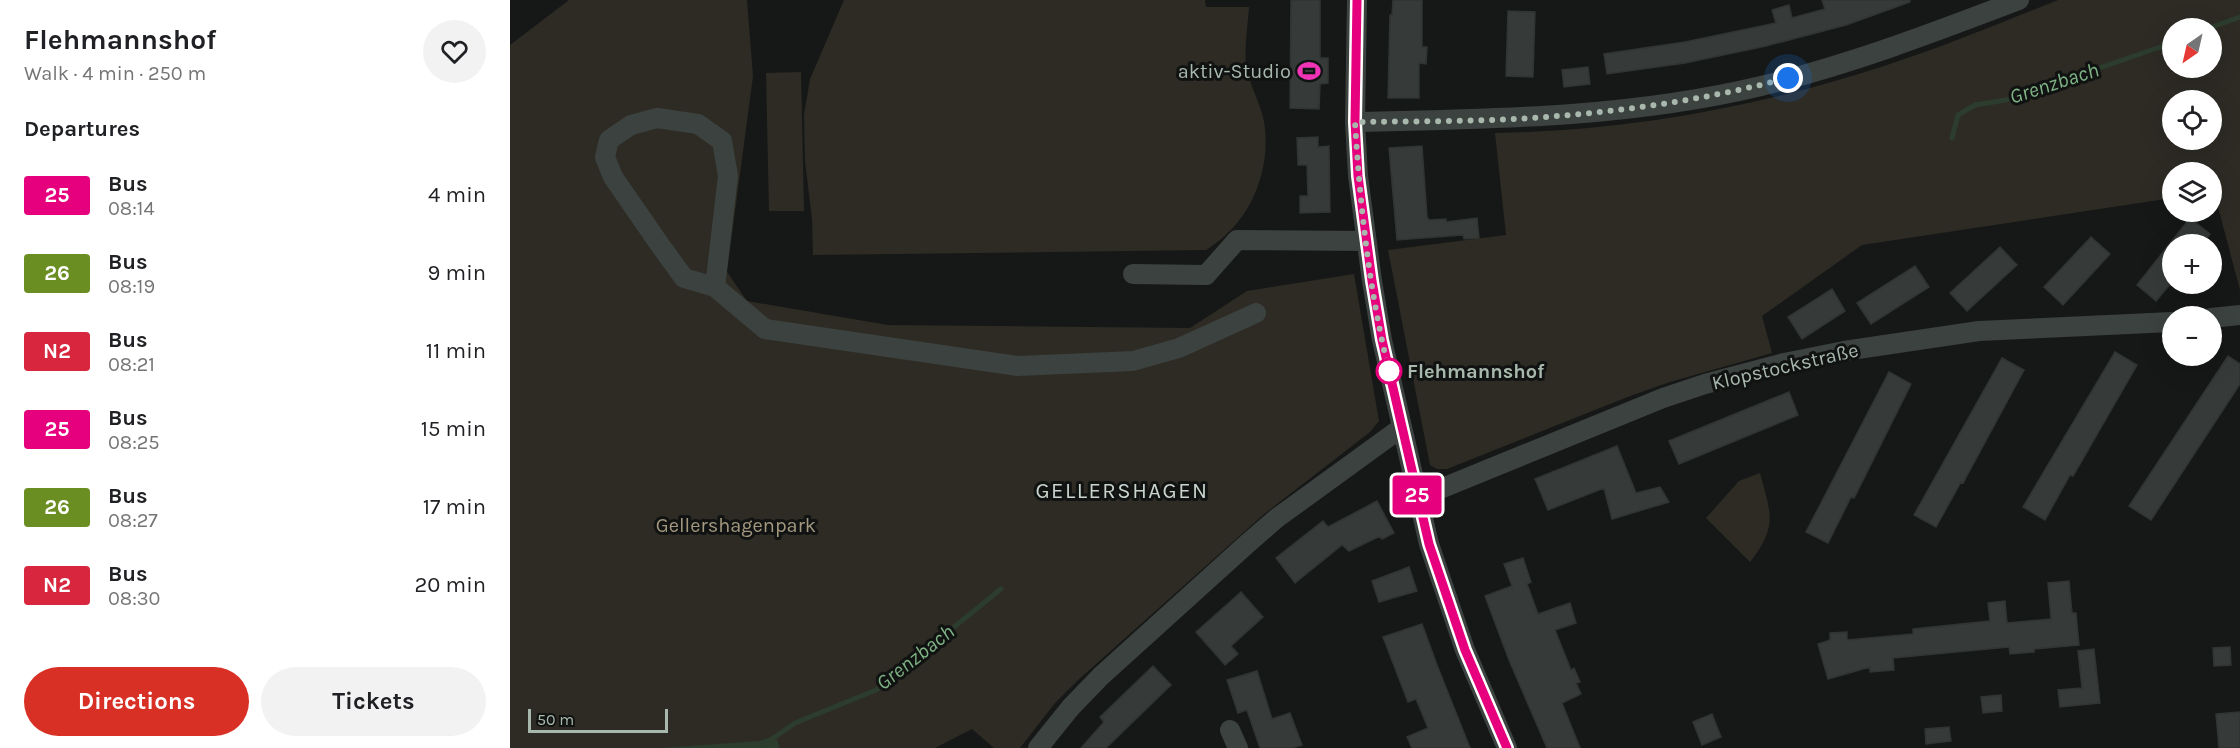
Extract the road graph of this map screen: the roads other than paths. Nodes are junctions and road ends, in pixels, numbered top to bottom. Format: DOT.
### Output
graph roads {
  1 [pos="1357,0"];
  2 [pos="2019,0"];
  3 [pos="1355,122"];
  4 [pos="1366,241"];
  5 [pos="1132,274"];
  6 [pos="715,287"];
  7 [pos="1256,313"];
  8 [pos="2240,315"];
  9 [pos="2222,317"];
  10 [pos="2162,322"];
  11 [pos="1401,428"];
  12 [pos="1418,498"];
  13 [pos="1230,730"];
  14 [pos="1038,748"];
  15 [pos="1238,748"];
  16 [pos="1507,748"];
  1 -- 3 [label="street"];
  2 -- 3 [label="street"];
  3 -- 4 [label="street"];
  4 -- 5 [label="street"];
  4 -- 11 [label="street"];
  6 -- 6 [label="street"];
  6 -- 7 [label="street"];
  8 -- 9 [label="street"];
  10 -- 12 [label="street, Klopstockstraße"];
  11 -- 12 [label="street"];
  11 -- 14 [label="street"];
  12 -- 16 [label="street"];
  13 -- 15 [label="street"];
}
